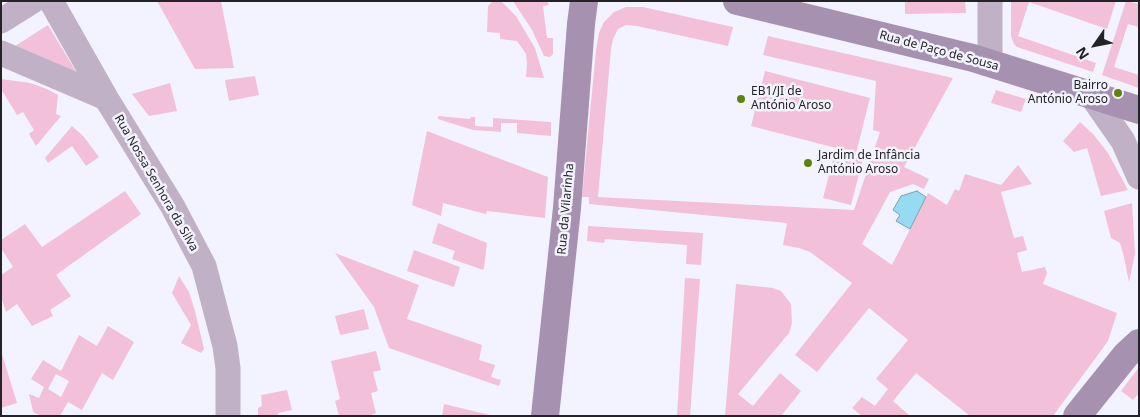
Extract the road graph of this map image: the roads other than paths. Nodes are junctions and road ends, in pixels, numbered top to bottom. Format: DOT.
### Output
graph roads {
  1 [pos="34,1"];
  2 [pos="52,1"];
  3 [pos="584,1"];
  4 [pos="737,1"];
  5 [pos="990,1"];
  6 [pos="1,20"];
  7 [pos="1,53"];
  8 [pos="990,64"];
  9 [pos="1091,95"];
  10 [pos="106,98"];
  11 [pos="1139,110"];
  12 [pos="1139,177"];
  13 [pos="1139,326"];
  14 [pos="1132,349"];
  15 [pos="228,416"];
  16 [pos="545,416"];
  17 [pos="1077,416"];
  1 -- 6 [label="street"];
  2 -- 10 [label="street, Rua Nossa Senhora da Silva"];
  3 -- 16 [label="street, Rua da Vilarinha"];
  4 -- 8 [label="street, Rua de Paço de Sousa"];
  5 -- 8 [label="street"];
  7 -- 10 [label="street"];
  8 -- 9 [label="street, Rua de Paço de Sousa"];
  9 -- 11 [label="street, Rua de Paço de Sousa"];
  9 -- 12 [label="street"];
  10 -- 15 [label="street, Rua Nossa Senhora da Silva"];
  13 -- 14 [label="street"];
  14 -- 17 [label="street"];
}
